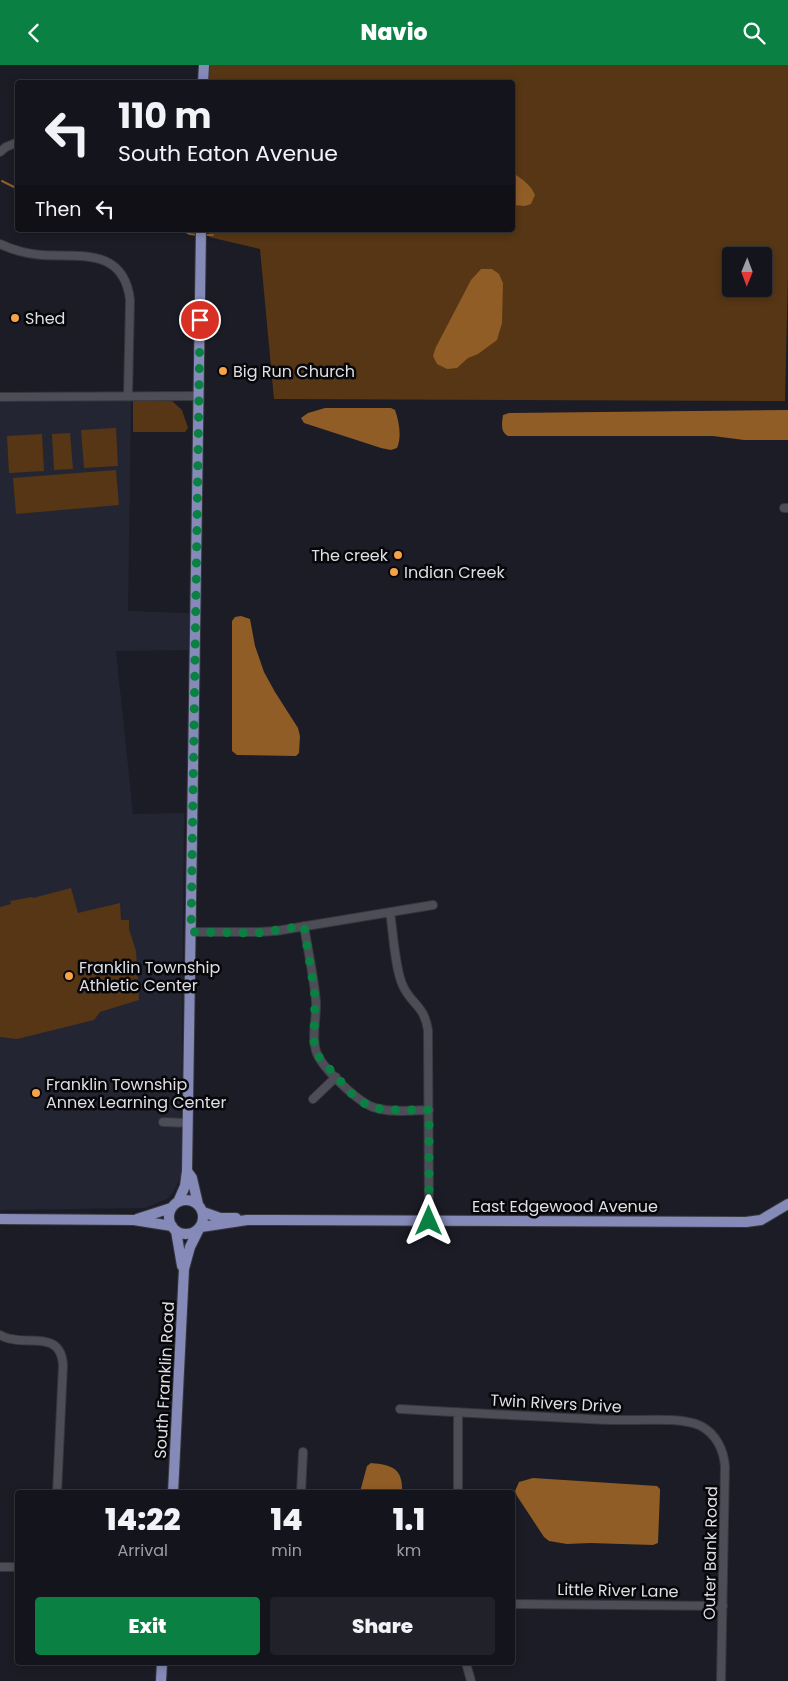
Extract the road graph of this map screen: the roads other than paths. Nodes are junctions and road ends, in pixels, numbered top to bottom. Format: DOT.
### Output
graph roads {
  1 [pos="204,65"];
  2 [pos="204,80"];
  3 [pos="15,143"];
  4 [pos="0,152"];
  5 [pos="201,235"];
  6 [pos="0,244"];
  7 [pos="128,395"];
  8 [pos="199,396"];
  9 [pos="0,397"];
  10 [pos="433,905"];
  11 [pos="390,912"];
  12 [pos="304,926"];
  13 [pos="191,932"];
  14 [pos="336,1077"];
  15 [pos="313,1099"];
  16 [pos="429,1110"];
  17 [pos="163,1122"];
  18 [pos="188,1123"];
  19 [pos="187,1171"];
  20 [pos="788,1204"];
  21 [pos="175,1205"];
  22 [pos="201,1208"];
  23 [pos="0,1219"];
  24 [pos="134,1220"];
  25 [pos="247,1220"];
  26 [pos="429,1221"];
  27 [pos="200,1228"];
  28 [pos="174,1229"];
  29 [pos="184,1269"];
  30 [pos="0,1335"];
  31 [pos="400,1409"];
  32 [pos="458,1412"];
  33 [pos="708,1431"];
  34 [pos="303,1452"];
  35 [pos="57,1490"];
  36 [pos="174,1490"];
  37 [pos="301,1490"];
  38 [pos="458,1490"];
  39 [pos="0,1567"];
  40 [pos="15,1567"];
  41 [pos="515,1604"];
  42 [pos="722,1606"];
  43 [pos="162,1665"];
  44 [pos="467,1665"];
  45 [pos="162,1681"];
  46 [pos="471,1681"];
  47 [pos="722,1681"];
  1 -- 2 [label="main road"];
  3 -- 4 [label="street"];
  5 -- 8 [label="main road"];
  6 -- 7 [label="street"];
  7 -- 8 [label="street"];
  7 -- 9 [label="street"];
  8 -- 13 [label="main road"];
  10 -- 11 [label="street"];
  11 -- 12 [label="street"];
  11 -- 16 [label="street"];
  12 -- 13 [label="street"];
  12 -- 14 [label="street"];
  13 -- 18 [label="main road"];
  14 -- 15 [label="street"];
  14 -- 16 [label="street"];
  16 -- 26 [label="street"];
  17 -- 18 [label="street"];
  18 -- 19 [label="main road"];
  19 -- 21 [label="main road"];
  19 -- 22 [label="main road"];
  20 -- 26 [label="main road, East Edgewood Avenue"];
  21 -- 22 [label="main road"];
  21 -- 24 [label="main road"];
  21 -- 28 [label="main road"];
  22 -- 25 [label="main road"];
  22 -- 27 [label="main road"];
  23 -- 24 [label="main road"];
  24 -- 28 [label="main road"];
  25 -- 26 [label="main road, East Edgewood Avenue"];
  25 -- 27 [label="main road"];
  27 -- 28 [label="main road"];
  27 -- 29 [label="main road, South Franklin Road"];
  28 -- 29 [label="main road, South Franklin Road"];
  29 -- 36 [label="main road, South Franklin Road"];
  30 -- 35 [label="street"];
  31 -- 32 [label="street, Twin Rivers Drive"];
  32 -- 33 [label="street, Twin Rivers Drive"];
  32 -- 38 [label="street"];
  33 -- 42 [label="street, Outer Bank Road"];
  34 -- 37 [label="street"];
  39 -- 40 [label="street"];
  41 -- 42 [label="street, Little River Lane"];
  42 -- 47 [label="street, Outer Bank Road"];
  43 -- 45 [label="main road"];
  44 -- 46 [label="street"];
}
